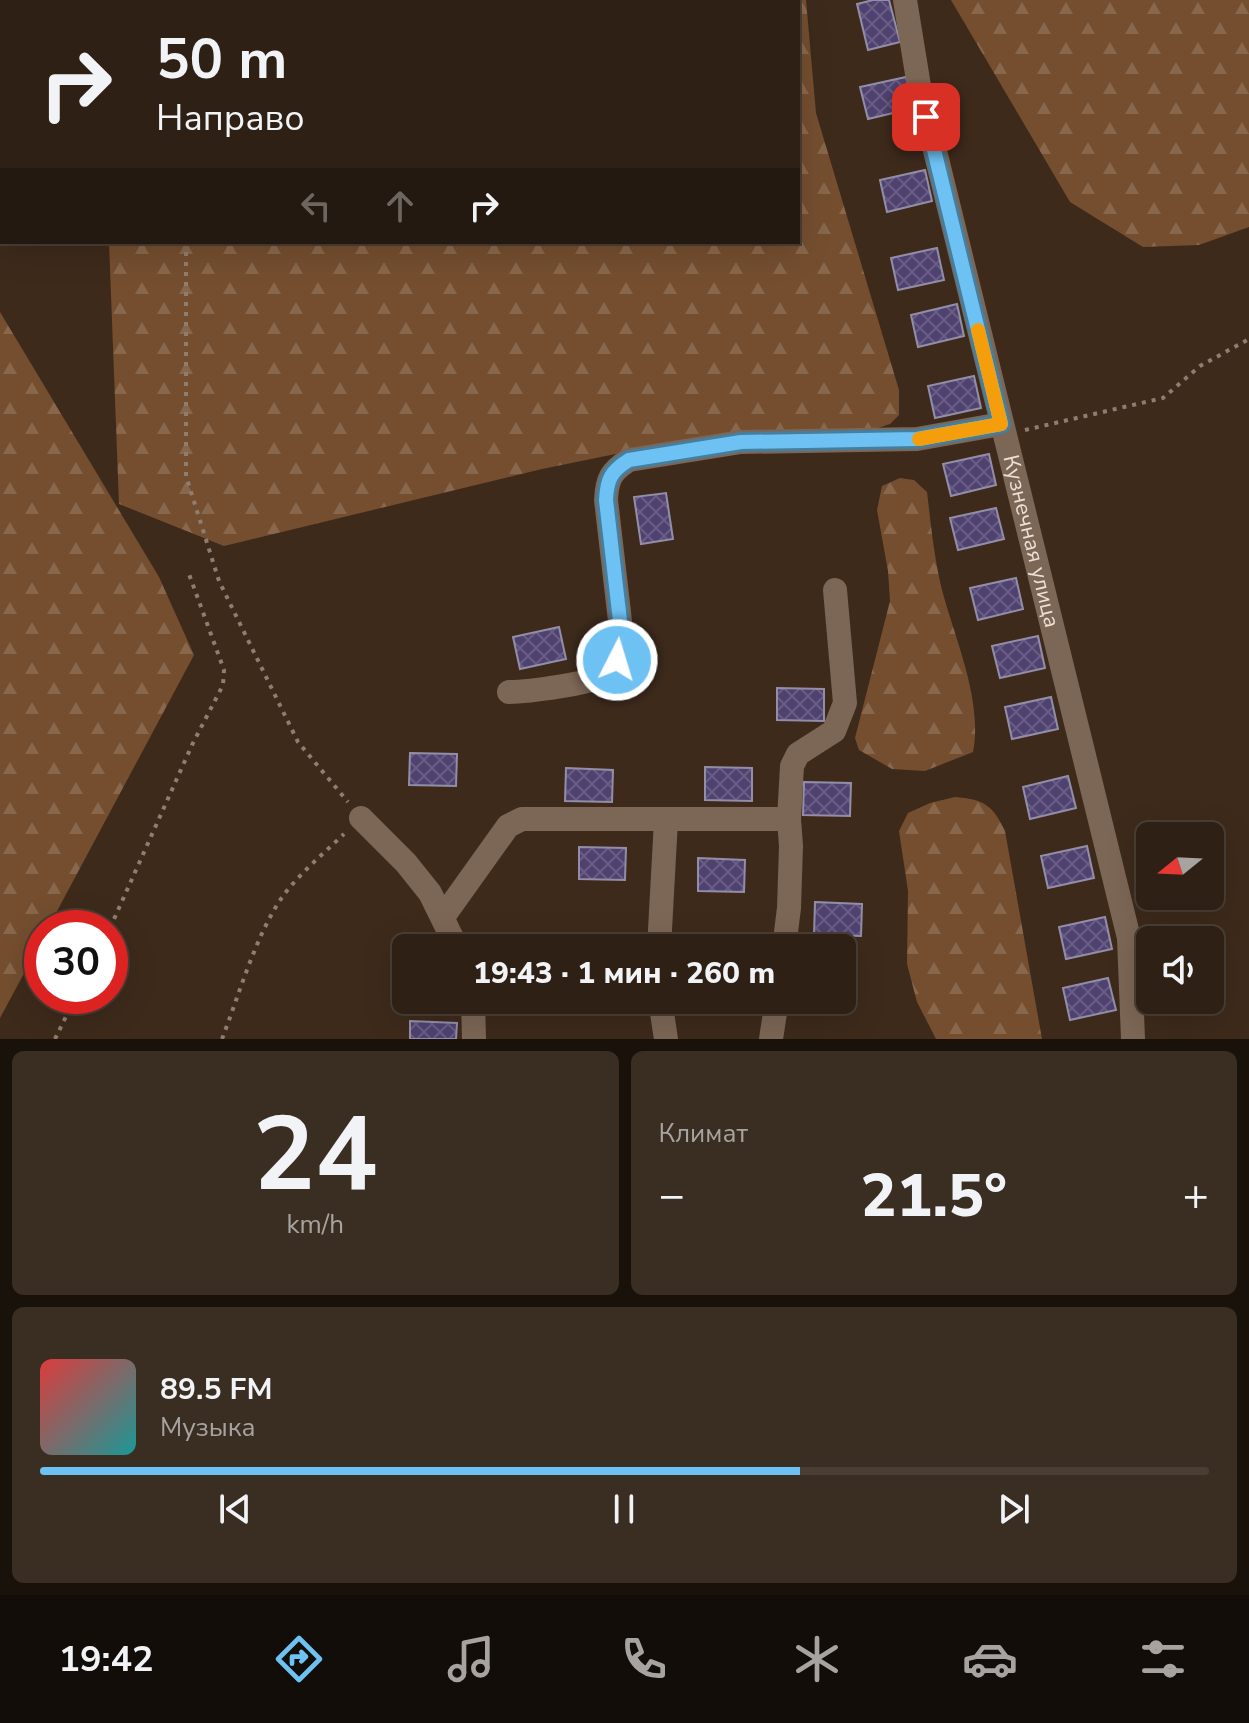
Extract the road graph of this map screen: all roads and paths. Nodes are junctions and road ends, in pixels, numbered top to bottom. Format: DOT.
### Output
graph roads {
  1 [pos="905,0"];
  2 [pos="186,244"];
  3 [pos="1249,339"];
  4 [pos="1002,429"];
  5 [pos="189,574"];
  6 [pos="835,590"];
  7 [pos="509,692"];
  8 [pos="361,818"];
  9 [pos="789,819"];
  10 [pos="666,820"];
  11 [pos="118,910"];
  12 [pos="443,917"];
  13 [pos="451,934"];
  14 [pos="660,934"];
  15 [pos="786,934"];
  16 [pos="67,1014"];
  17 [pos="473,1014"];
  18 [pos="662,1014"];
  19 [pos="775,1014"];
  20 [pos="55,1039"];
  21 [pos="222,1039"];
  22 [pos="474,1039"];
  23 [pos="666,1039"];
  24 [pos="771,1039"];
  25 [pos="1133,1039"];
  1 -- 4 [label="street, Кузнечная улица"];
  2 -- 8 [label="path"];
  3 -- 4 [label="path"];
  4 -- 7 [label="street"];
  4 -- 25 [label="street, Кузнечная улица"];
  5 -- 11 [label="path"];
  6 -- 9 [label="street"];
  8 -- 12 [label="street"];
  8 -- 21 [label="path"];
  9 -- 10 [label="street"];
  9 -- 15 [label="street"];
  10 -- 12 [label="street"];
  10 -- 14 [label="street"];
  12 -- 13 [label="street"];
  16 -- 20 [label="path"];
  17 -- 22 [label="street"];
  18 -- 23 [label="street"];
  19 -- 24 [label="street"];
}
